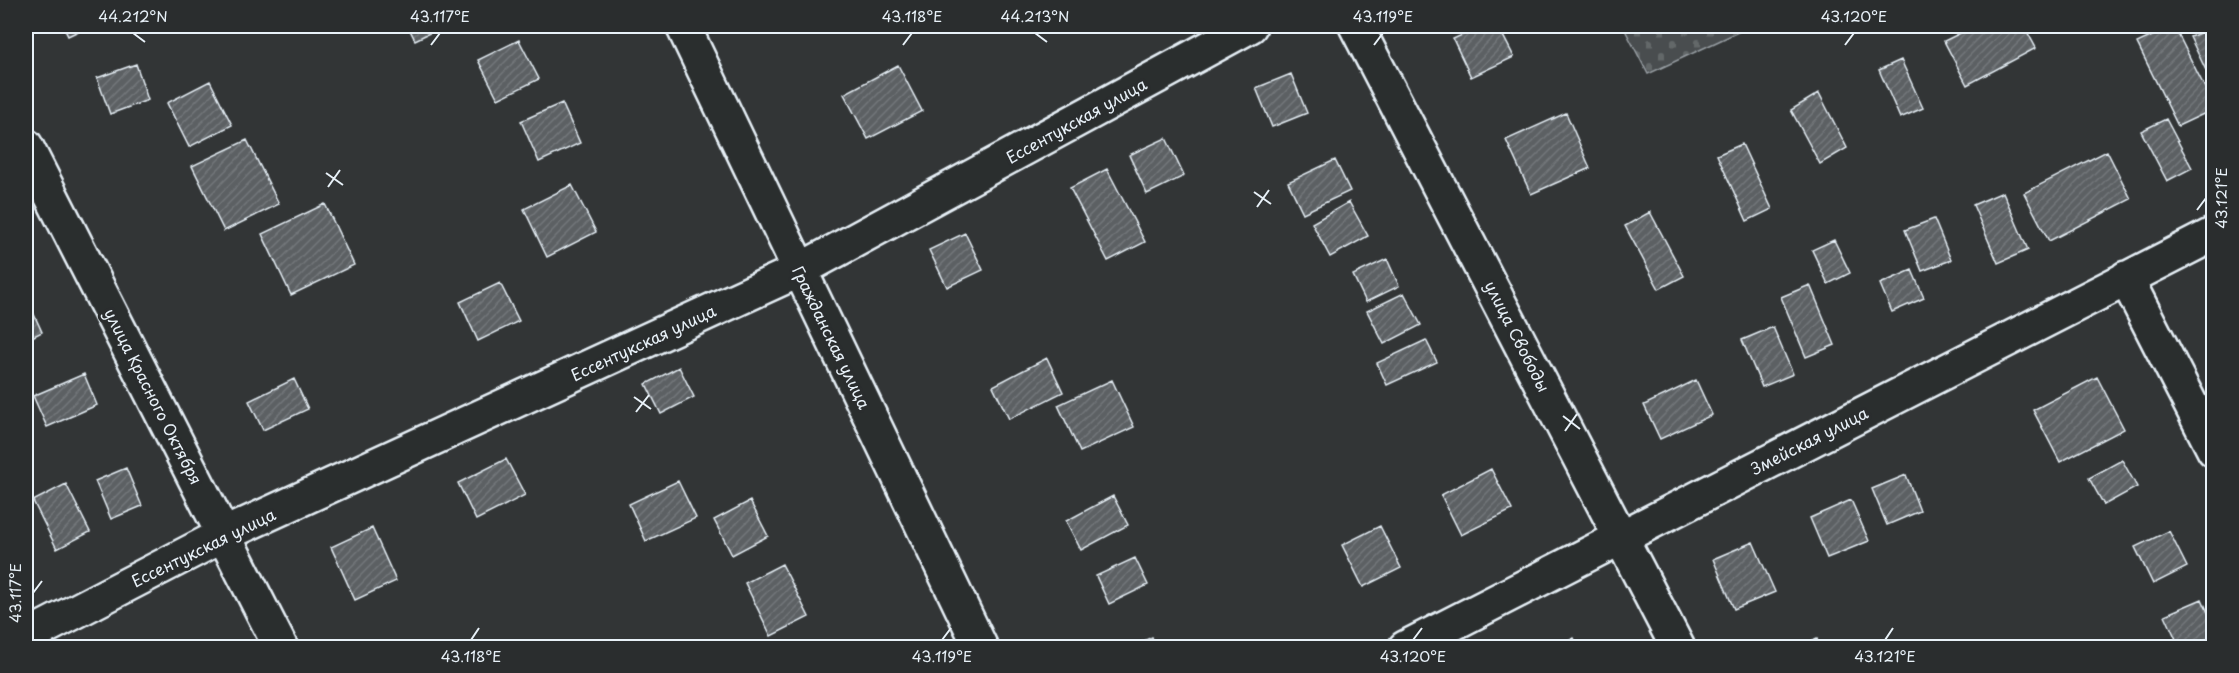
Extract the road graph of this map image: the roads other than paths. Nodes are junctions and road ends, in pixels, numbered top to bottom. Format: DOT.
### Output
graph roads {
  1 [pos="682,26"];
  2 [pos="1250,26"];
  3 [pos="1356,26"];
  4 [pos="26,146"];
  5 [pos="2214,234"];
  6 [pos="800,270"];
  7 [pos="2126,278"];
  8 [pos="2214,450"];
  9 [pos="225,534"];
  10 [pos="1622,536"];
  11 [pos="26,637"];
  12 [pos="281,648"];
  13 [pos="981,648"];
  14 [pos="1405,648"];
  15 [pos="1678,648"];
  1 -- 6 [label="street, Гражданская улица"];
  2 -- 6 [label="street, Ессентукская улица"];
  3 -- 10 [label="street, улица Свободы"];
  4 -- 9 [label="street, улица Красного Октября"];
  5 -- 7 [label="street, Змейская улица"];
  6 -- 9 [label="street, Ессентукская улица"];
  6 -- 13 [label="street, Гражданская улица"];
  7 -- 8 [label="street"];
  7 -- 10 [label="street, Змейская улица"];
  9 -- 11 [label="street, Ессентукская улица"];
  9 -- 12 [label="street, улица Красного Октября"];
  10 -- 14 [label="street, Змейская улица"];
  10 -- 15 [label="street, улица Свободы"];
}
